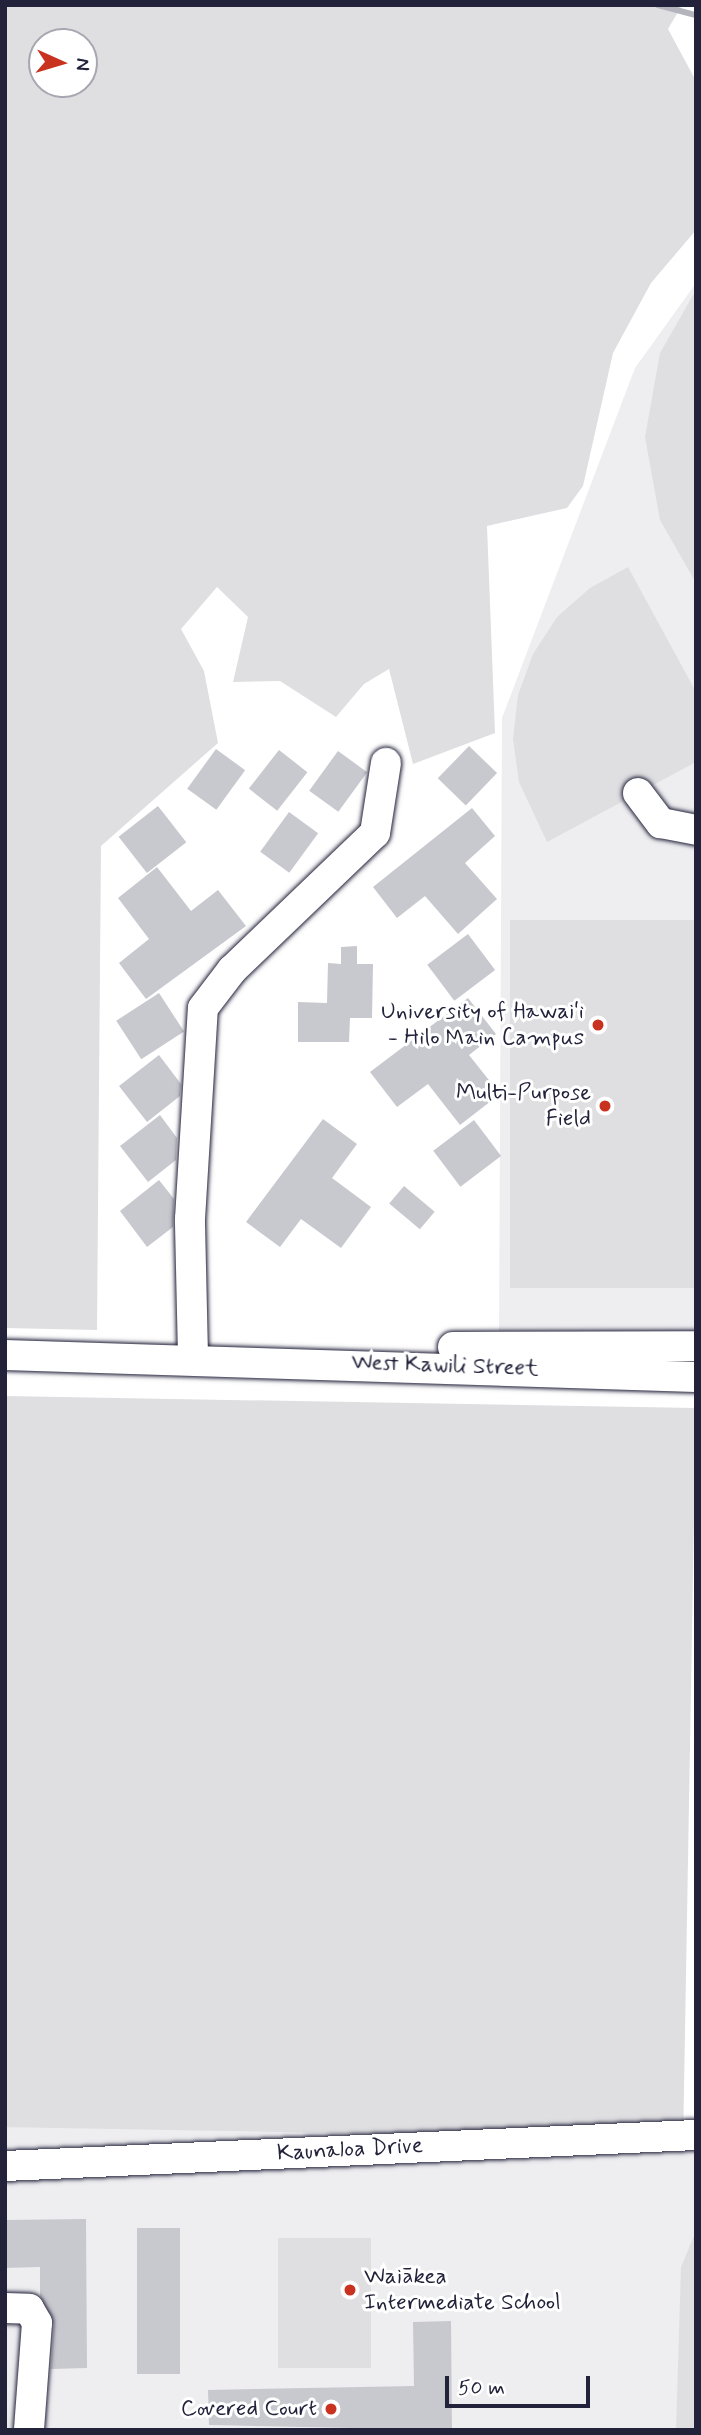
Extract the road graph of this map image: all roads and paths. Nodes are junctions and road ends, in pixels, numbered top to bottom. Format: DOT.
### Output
graph roads {
  1 [pos="386,763"];
  2 [pos="638,793"];
  3 [pos="696,830"];
  4 [pos="696,1346"];
  5 [pos="5,1355"];
  6 [pos="193,1356"];
  7 [pos="696,1377"];
  8 [pos="696,2135"];
  9 [pos="5,2166"];
  10 [pos="5,2308"];
  11 [pos="5,2423"];
  12 [pos="19,2430"];
  13 [pos="29,2430"];
  1 -- 6 [label="street"];
  2 -- 3 [label="street"];
  4 -- 6 [label="street, West Kawili Street"];
  5 -- 6 [label="street, West Kawili Street"];
  6 -- 7 [label="street, West Kawili Street"];
  8 -- 9 [label="street, Kaunaloa Drive"];
  10 -- 13 [label="street"];
  11 -- 12 [label="street"];
}
